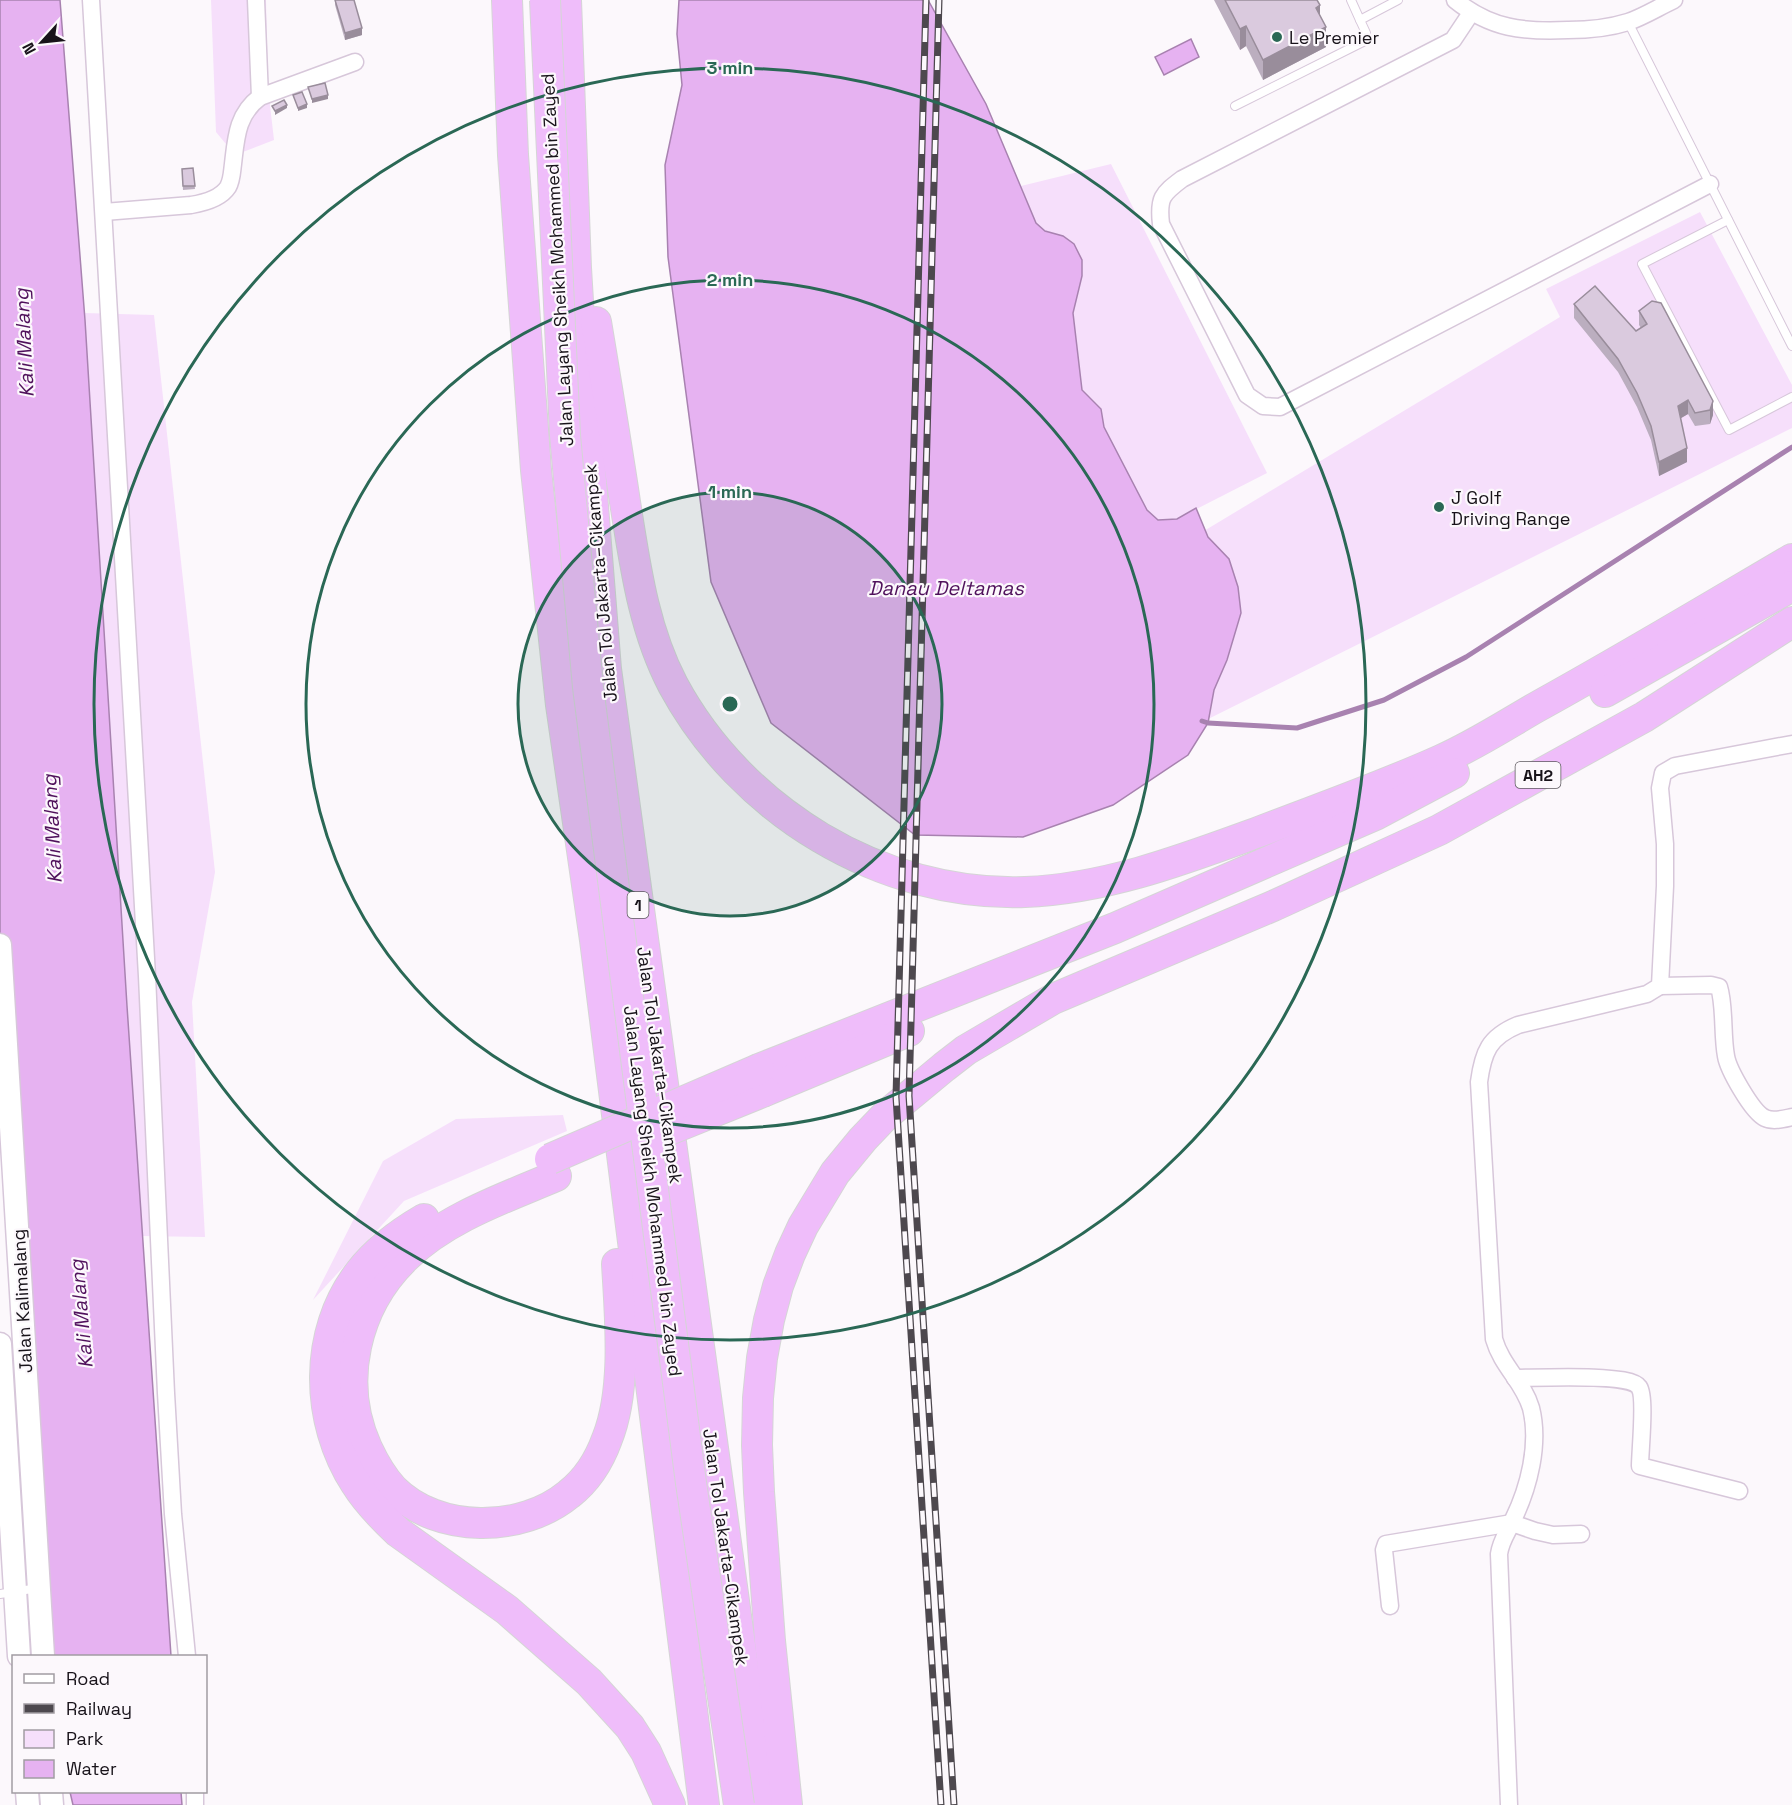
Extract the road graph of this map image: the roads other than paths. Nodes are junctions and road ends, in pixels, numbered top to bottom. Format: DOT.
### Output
graph roads {
  1 [pos="91,0"];
  2 [pos="256,0"];
  3 [pos="507,0"];
  4 [pos="532,0"];
  5 [pos="545,0"];
  6 [pos="566,0"];
  7 [pos="1351,0"];
  8 [pos="1398,0"];
  9 [pos="1455,0"];
  10 [pos="1674,0"];
  11 [pos="1471,13"];
  12 [pos="1360,20"];
  13 [pos="1628,22"];
  14 [pos="356,62"];
  15 [pos="260,97"];
  16 [pos="1235,106"];
  17 [pos="571,165"];
  18 [pos="1710,184"];
  19 [pos="104,212"];
  20 [pos="1728,220"];
  21 [pos="1792,346"];
  22 [pos="1792,397"];
  23 [pos="1792,559"];
  24 [pos="1792,586"];
  25 [pos="1792,609"];
  26 [pos="1792,622"];
  27 [pos="561,705"];
  28 [pos="1792,744"];
  29 [pos="1268,898"];
  30 [pos="0,945"];
  31 [pos="1660,986"];
  32 [pos="762,1080"];
  33 [pos="1792,1117"];
  34 [pos="553,1167"];
  35 [pos="0,1344"];
  36 [pos="1515,1378"];
  37 [pos="29,1424"];
  38 [pos="2,1427"];
  39 [pos="1739,1491"];
  40 [pos="1512,1523"];
  41 [pos="1581,1534"];
  42 [pos="39,1588"];
  43 [pos="8,1593"];
  44 [pos="1390,1606"];
  45 [pos="19,1655"];
  46 [pos="43,1655"];
  47 [pos="187,1655"];
  48 [pos="670,1805"];
  49 [pos="704,1805"];
  50 [pos="719,1805"];
  51 [pos="739,1805"];
  52 [pos="762,1805"];
  53 [pos="787,1805"];
  54 [pos="1509,1805"];
  1 -- 19 [label="street"];
  2 -- 15 [label="street"];
  3 -- 27 [label="highway"];
  4 -- 50 [label="highway, Jalan Layang Sheikh Mohammed bin Zayed / 1"];
  5 -- 51 [label="highway, Jalan Layang Sheikh Mohammed bin Zayed / 1, bridge"];
  6 -- 17 [label="highway, Jalan Tol Jakarta–Cikampek / 1"];
  7 -- 12 [label="lane"];
  8 -- 12 [label="lane"];
  9 -- 11 [label="street"];
  10 -- 13 [label="street"];
  11 -- 13 [label="street"];
  11 -- 18 [label="street"];
  12 -- 16 [label="lane"];
  13 -- 18 [label="lane"];
  14 -- 15 [label="street"];
  15 -- 19 [label="street"];
  17 -- 23 [label="highway"];
  17 -- 52 [label="highway, Jalan Tol Jakarta–Cikampek / 1"];
  18 -- 20 [label="lane"];
  19 -- 47 [label="street"];
  20 -- 21 [label="lane"];
  20 -- 22 [label="lane"];
  24 -- 32 [label="highway"];
  25 -- 29 [label="highway, AH2"];
  26 -- 29 [label="highway, AH2"];
  27 -- 34 [label="highway"];
  27 -- 49 [label="highway"];
  28 -- 31 [label="street"];
  29 -- 32 [label="highway"];
  29 -- 53 [label="highway"];
  30 -- 37 [label="main road, Jalan Kalimalang"];
  31 -- 33 [label="street"];
  31 -- 36 [label="street"];
  32 -- 34 [label="highway, bridge"];
  34 -- 48 [label="highway"];
  35 -- 38 [label="main road, Jalan Kalimalang"];
  36 -- 39 [label="street"];
  36 -- 40 [label="street"];
  37 -- 38 [label="street"];
  37 -- 42 [label="main road, Jalan Kalimalang"];
  38 -- 43 [label="main road, Jalan Kalimalang"];
  40 -- 41 [label="street"];
  40 -- 44 [label="street"];
  40 -- 54 [label="street"];
  42 -- 43 [label="lane"];
  42 -- 46 [label="main road, Jalan Kalimalang"];
  43 -- 45 [label="main road, Jalan Kalimalang"];
}
